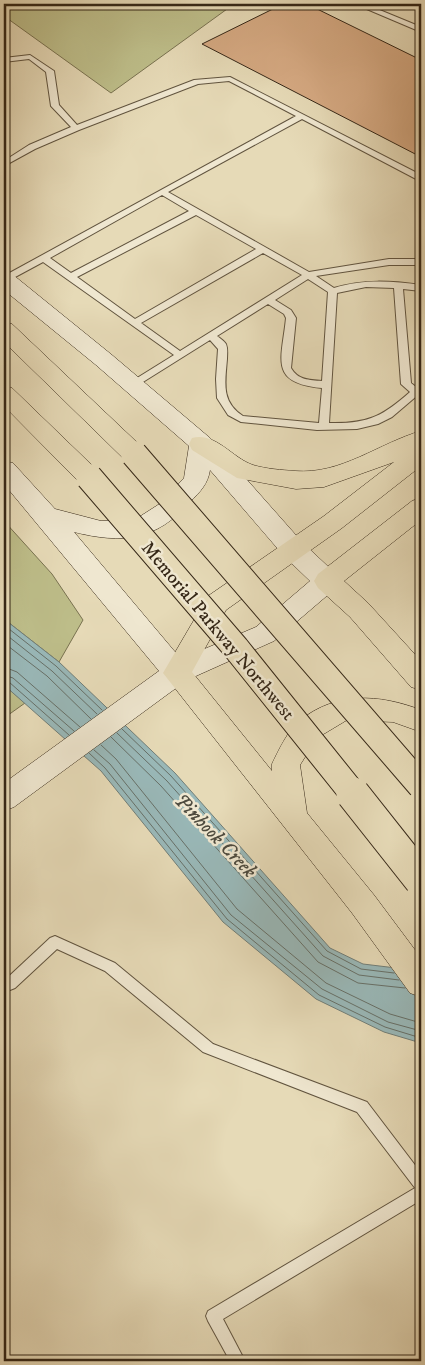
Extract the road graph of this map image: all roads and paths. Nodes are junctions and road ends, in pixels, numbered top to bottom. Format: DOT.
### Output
graph roads {
  1 [pos="359,4"];
  2 [pos="421,30"];
  3 [pos="4,60"];
  4 [pos="302,116"];
  5 [pos="76,128"];
  6 [pos="4,164"];
  7 [pos="421,178"];
  8 [pos="162,192"];
  9 [pos="196,211"];
  10 [pos="263,249"];
  11 [pos="44,258"];
  12 [pos="421,262"];
  13 [pos="308,275"];
  14 [pos="71,277"];
  15 [pos="4,280"];
  16 [pos="398,285"];
  17 [pos="421,288"];
  18 [pos="333,291"];
  19 [pos="269,300"];
  20 [pos="135,323"];
  21 [pos="4,329"];
  22 [pos="211,336"];
  23 [pos="180,355"];
  24 [pos="132,385"];
  25 [pos="327,385"];
  26 [pos="418,390"];
  27 [pos="4,393"];
  28 [pos="324,426"];
  29 [pos="421,439"];
  30 [pos="201,444"];
  31 [pos="421,454"];
  32 [pos="4,469"];
  33 [pos="421,507"];
  34 [pos="49,516"];
  35 [pos="293,549"];
  36 [pos="327,581"];
  37 [pos="177,673"];
  38 [pos="421,678"];
  39 [pos="421,721"];
  40 [pos="421,786"];
  41 [pos="4,799"];
  42 [pos="293,817"];
  43 [pos="421,880"];
  44 [pos="421,983"];
  45 [pos="6,984"];
  46 [pos="421,1184"];
  47 [pos="421,1192"];
  48 [pos="238,1361"];
  1 -- 2 [label="lane"];
  3 -- 5 [label="lane"];
  4 -- 5 [label="lane"];
  4 -- 7 [label="lane"];
  4 -- 8 [label="lane"];
  5 -- 6 [label="lane"];
  8 -- 9 [label="lane"];
  8 -- 11 [label="lane"];
  9 -- 10 [label="lane"];
  9 -- 14 [label="lane"];
  10 -- 13 [label="lane"];
  10 -- 20 [label="lane"];
  11 -- 14 [label="lane"];
  11 -- 15 [label="lane"];
  12 -- 13 [label="lane"];
  13 -- 18 [label="lane"];
  13 -- 19 [label="lane"];
  14 -- 20 [label="lane"];
  15 -- 24 [label="main road"];
  16 -- 17 [label="lane"];
  16 -- 18 [label="lane"];
  16 -- 26 [label="lane"];
  18 -- 25 [label="lane"];
  19 -- 22 [label="lane"];
  19 -- 25 [label="lane"];
  20 -- 23 [label="lane"];
  21 -- 40 [label="highway, bridge"];
  22 -- 23 [label="lane"];
  22 -- 28 [label="lane"];
  23 -- 24 [label="lane"];
  24 -- 30 [label="main road"];
  25 -- 28 [label="lane"];
  26 -- 28 [label="lane"];
  27 -- 43 [label="highway, Memorial Parkway Northwest, bridge"];
  29 -- 30 [label="highway"];
  30 -- 34 [label="main road"];
  30 -- 35 [label="main road"];
  31 -- 35 [label="highway"];
  32 -- 34 [label="main road"];
  33 -- 36 [label="highway"];
  34 -- 37 [label="main road"];
  35 -- 36 [label="main road"];
  35 -- 37 [label="highway"];
  36 -- 37 [label="main road"];
  36 -- 38 [label="highway"];
  37 -- 41 [label="main road"];
  37 -- 42 [label="highway"];
  39 -- 42 [label="highway"];
  42 -- 44 [label="highway"];
  45 -- 46 [label="lane"];
  47 -- 48 [label="lane"];
}
